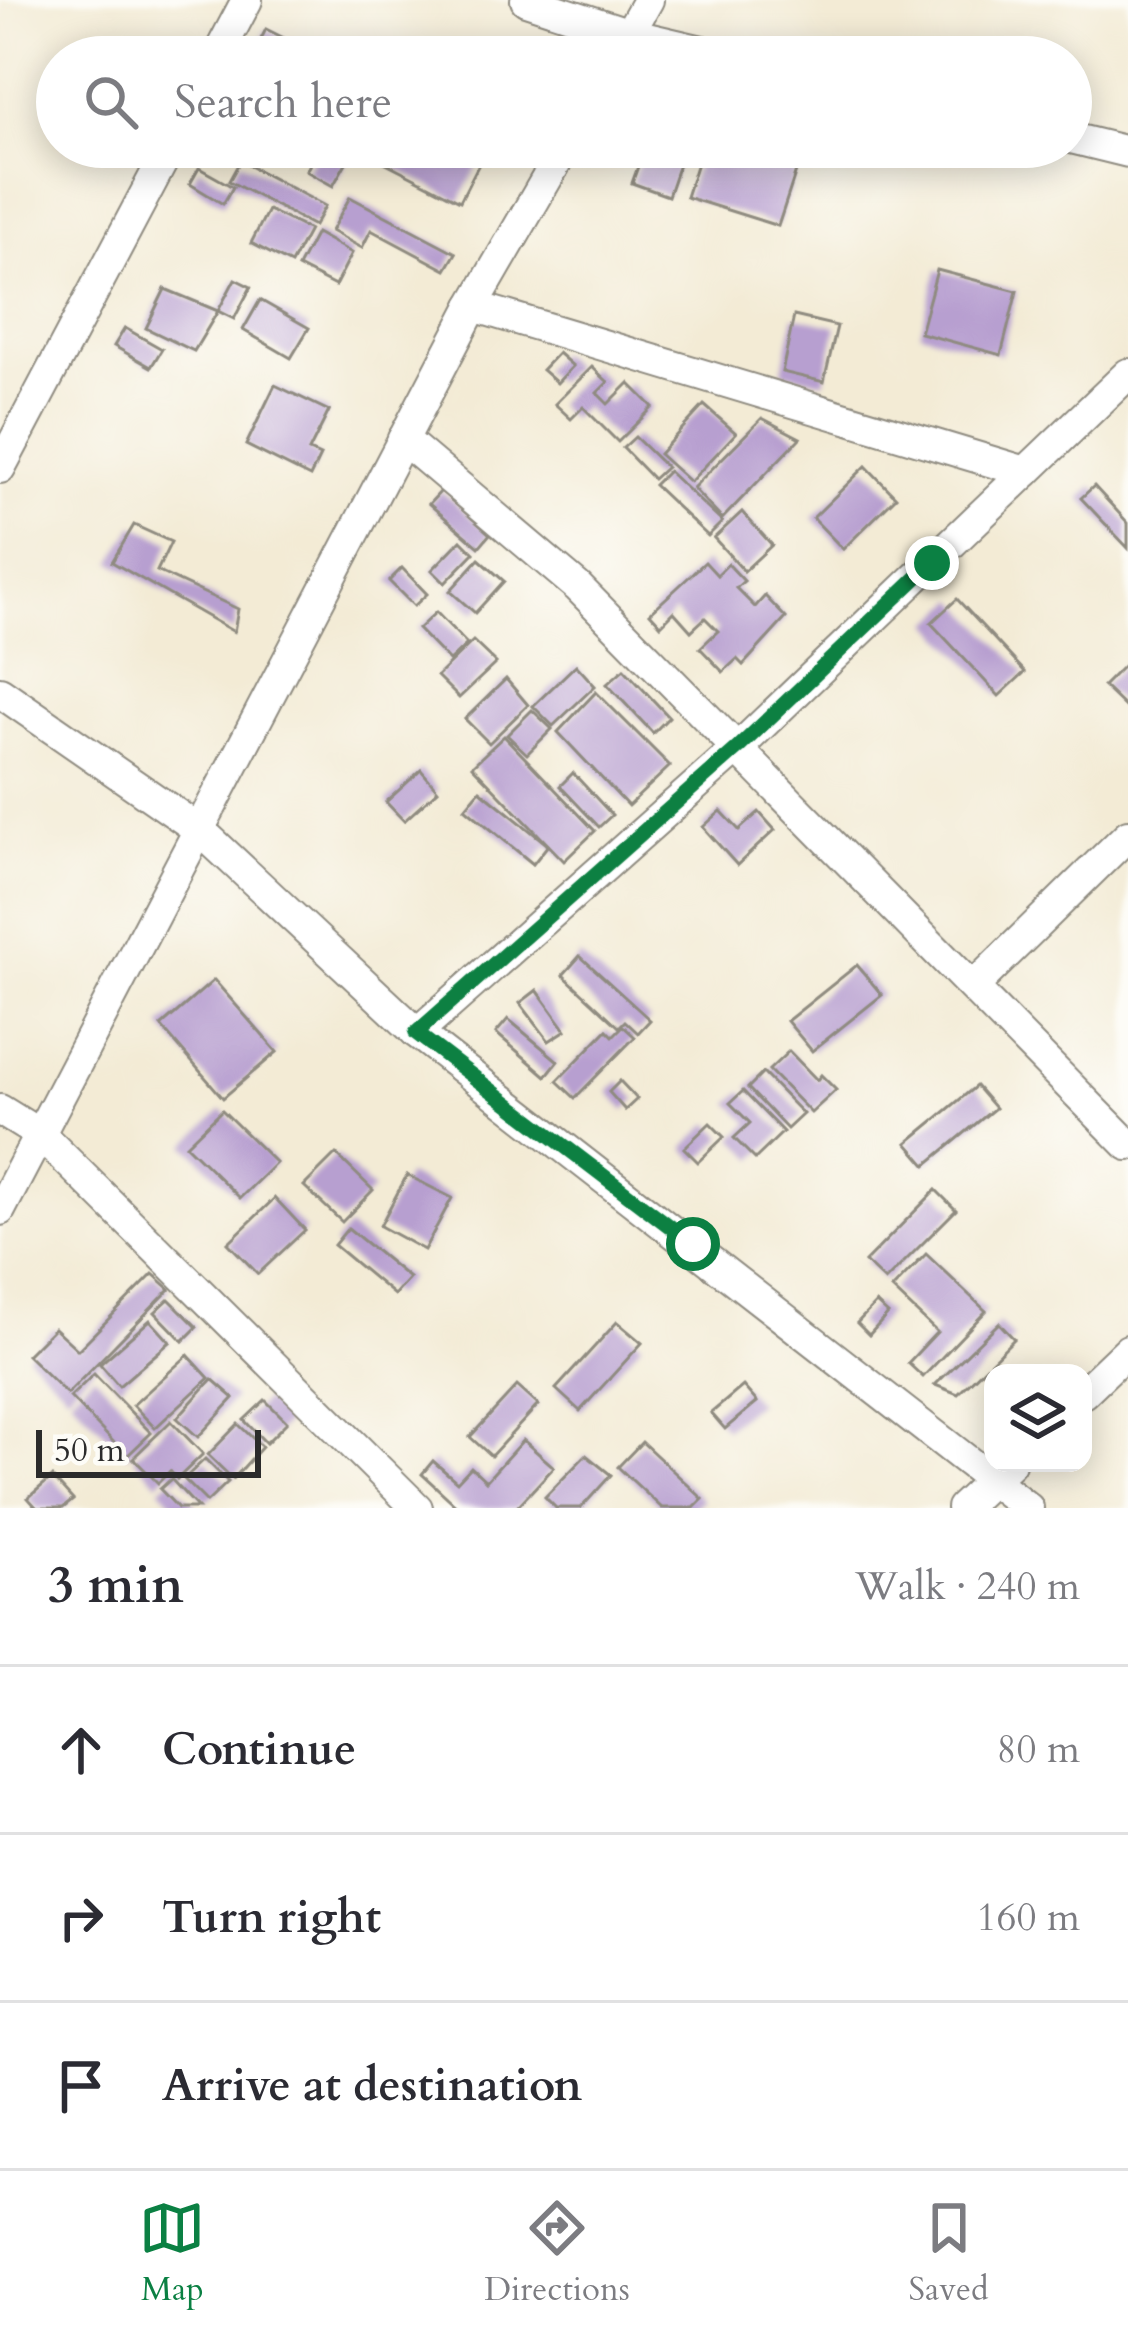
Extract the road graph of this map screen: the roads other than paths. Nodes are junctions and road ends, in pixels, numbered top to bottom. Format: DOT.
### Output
graph roads {
  1 [pos="247,0"];
  2 [pos="526,0"];
  3 [pos="648,0"];
  4 [pos="228,36"];
  5 [pos="604,36"];
  6 [pos="628,36"];
  7 [pos="1092,143"];
  8 [pos="1128,152"];
  9 [pos="159,168"];
  10 [pos="553,168"];
  11 [pos="473,306"];
  12 [pos="1128,374"];
  13 [pos="403,440"];
  14 [pos="0,468"];
  15 [pos="1026,472"];
  16 [pos="0,692"];
  17 [pos="739,747"];
  18 [pos="201,831"];
  19 [pos="1128,835"];
  20 [pos="974,986"];
  21 [pos="416,1033"];
  22 [pos="0,1110"];
  23 [pos="42,1136"];
  24 [pos="1128,1145"];
  25 [pos="0,1210"];
  26 [pos="1128,1350"];
  27 [pos="1092,1384"];
  28 [pos="984,1458"];
  29 [pos="1000,1472"];
  30 [pos="1002,1472"];
  31 [pos="417,1508"];
  32 [pos="962,1508"];
  33 [pos="1028,1508"];
  1 -- 4 [label="street"];
  2 -- 5 [label="street"];
  3 -- 6 [label="street"];
  7 -- 8 [label="street"];
  9 -- 14 [label="street"];
  10 -- 11 [label="street"];
  11 -- 13 [label="street"];
  11 -- 15 [label="street"];
  12 -- 15 [label="street"];
  13 -- 17 [label="street"];
  13 -- 18 [label="street"];
  15 -- 17 [label="street"];
  16 -- 18 [label="street"];
  17 -- 20 [label="street"];
  17 -- 21 [label="street"];
  18 -- 21 [label="street"];
  18 -- 23 [label="street"];
  19 -- 20 [label="street"];
  20 -- 24 [label="street"];
  21 -- 28 [label="street"];
  22 -- 23 [label="street"];
  23 -- 25 [label="street"];
  23 -- 31 [label="street"];
  26 -- 27 [label="street"];
  29 -- 32 [label="street"];
  30 -- 33 [label="street"];
}
